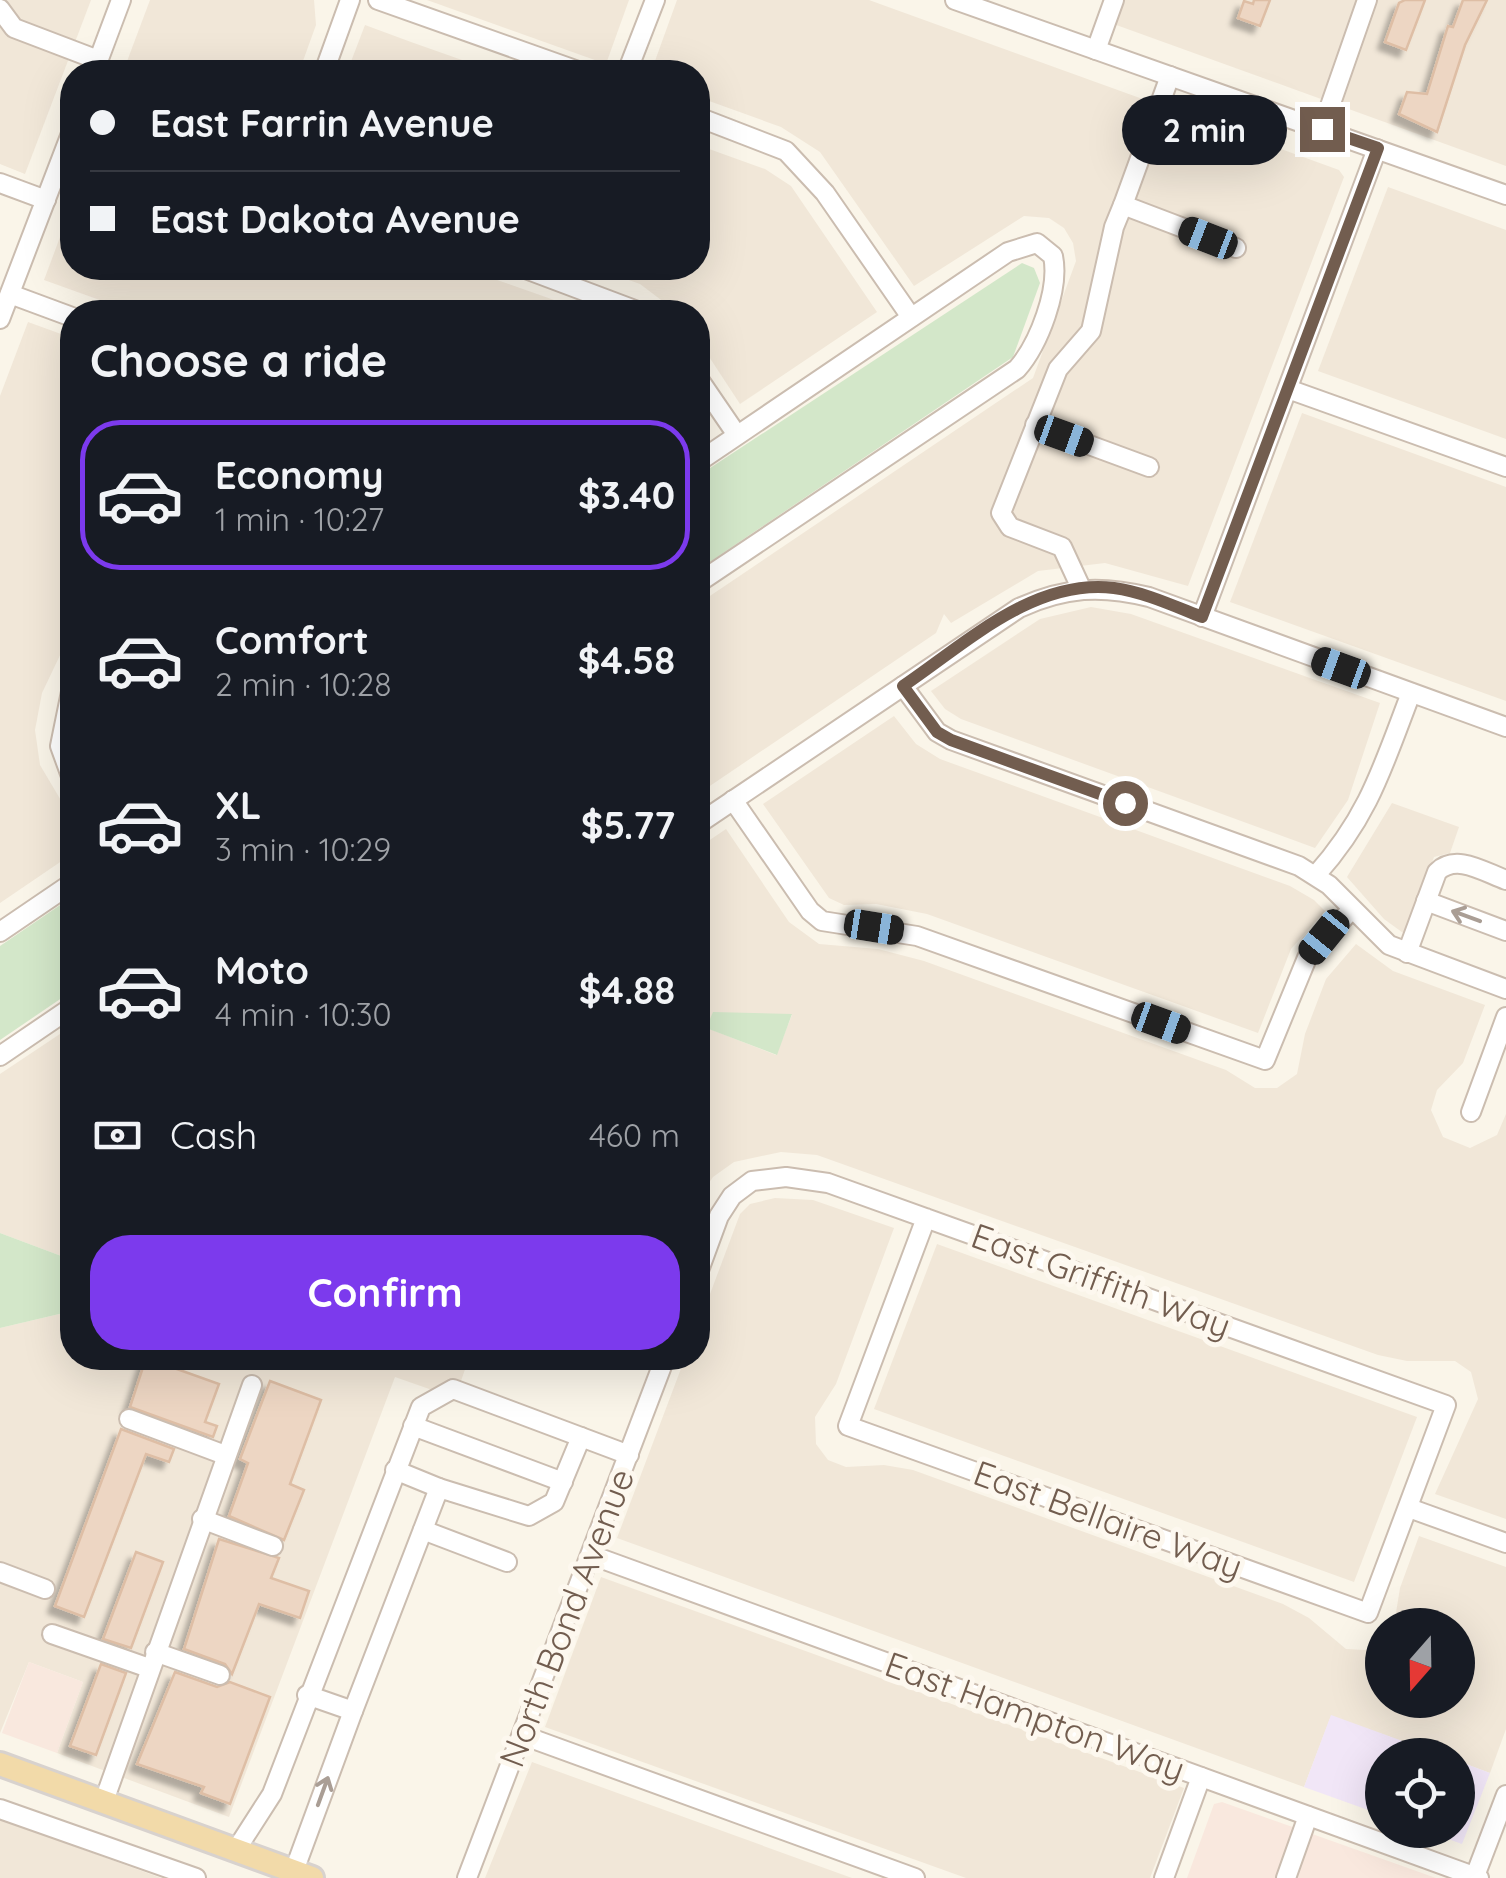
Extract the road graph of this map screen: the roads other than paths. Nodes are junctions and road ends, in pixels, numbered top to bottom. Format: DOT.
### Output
graph roads {
  1 [pos="121,0"];
  2 [pos="350,0"];
  3 [pos="378,0"];
  4 [pos="655,0"];
  5 [pos="955,0"];
  6 [pos="1114,0"];
  7 [pos="1367,0"];
  8 [pos="986,5"];
  9 [pos="0,9"];
  10 [pos="1096,50"];
  11 [pos="83,60"];
  12 [pos="98,60"];
  13 [pos="328,60"];
  14 [pos="547,60"];
  15 [pos="632,60"];
  16 [pos="1170,76"];
  17 [pos="710,121"];
  18 [pos="1322,129"];
  19 [pos="1378,148"];
  20 [pos="60,162"];
  21 [pos="0,183"];
  22 [pos="1506,195"];
  23 [pos="46,200"];
  24 [pos="1123,206"];
  25 [pos="1236,248"];
  26 [pos="555,280"];
  27 [pos="10,294"];
  28 [pos="608,300"];
  29 [pos="60,313"];
  30 [pos="911,317"];
  31 [pos="0,320"];
  32 [pos="1288,389"];
  33 [pos="710,396"];
  34 [pos="1035,425"];
  35 [pos="737,435"];
  36 [pos="710,454"];
  37 [pos="1506,466"];
  38 [pos="1149,467"];
  39 [pos="710,575"];
  40 [pos="1081,588"];
  41 [pos="1202,617"];
  42 [pos="903,686"];
  43 [pos="1410,693"];
  44 [pos="1506,727"];
  45 [pos="734,800"];
  46 [pos="710,816"];
  47 [pos="1316,875"];
  48 [pos="1506,880"];
  49 [pos="60,891"];
  50 [pos="1426,901"];
  51 [pos="1351,910"];
  52 [pos="1506,930"];
  53 [pos="0,932"];
  54 [pos="1407,953"];
  55 [pos="1506,989"];
  56 [pos="60,1015"];
  57 [pos="1506,1017"];
  58 [pos="0,1056"];
  59 [pos="1470,1112"];
  60 [pos="926,1218"];
  61 [pos="710,1240"];
  62 [pos="660,1370"];
  63 [pos="252,1385"];
  64 [pos="130,1419"];
  65 [pos="413,1426"];
  66 [pos="581,1438"];
  67 [pos="629,1454"];
  68 [pos="225,1455"];
  69 [pos="395,1470"];
  70 [pos="563,1482"];
  71 [pos="439,1488"];
  72 [pos="1410,1508"];
  73 [pos="202,1519"];
  74 [pos="423,1530"];
  75 [pos="1506,1543"];
  76 [pos="273,1546"];
  77 [pos="591,1555"];
  78 [pos="507,1562"];
  79 [pos="0,1572"];
  80 [pos="45,1589"];
  81 [pos="52,1634"];
  82 [pos="152,1660"];
  83 [pos="220,1676"];
  84 [pos="307,1695"];
  85 [pos="353,1711"];
  86 [pos="522,1735"];
  87 [pos="0,1764"];
  88 [pos="1201,1778"];
  89 [pos="1506,1795"];
  90 [pos="104,1801"];
  91 [pos="0,1808"];
  92 [pos="1308,1816"];
  93 [pos="236,1850"];
  94 [pos="303,1875"];
  95 [pos="1477,1877"];
  96 [pos="196,1878"];
  97 [pos="467,1878"];
  98 [pos="915,1878"];
  99 [pos="1164,1878"];
  100 [pos="1286,1878"];
  1 -- 12 [label="street"];
  2 -- 13 [label="street"];
  3 -- 14 [label="street"];
  4 -- 15 [label="street"];
  5 -- 8 [label="street"];
  6 -- 10 [label="street"];
  7 -- 18 [label="street"];
  8 -- 10 [label="street"];
  9 -- 11 [label="street"];
  10 -- 16 [label="street"];
  16 -- 18 [label="street"];
  16 -- 24 [label="street"];
  17 -- 30 [label="street"];
  18 -- 19 [label="street"];
  19 -- 22 [label="street"];
  19 -- 32 [label="street"];
  20 -- 23 [label="street"];
  21 -- 23 [label="street"];
  23 -- 27 [label="street"];
  24 -- 25 [label="street"];
  24 -- 34 [label="street"];
  26 -- 28 [label="street"];
  27 -- 29 [label="street"];
  27 -- 31 [label="street"];
  30 -- 35 [label="street"];
  30 -- 39 [label="street"];
  32 -- 37 [label="street"];
  32 -- 41 [label="street"];
  33 -- 35 [label="street"];
  34 -- 38 [label="street"];
  34 -- 40 [label="street"];
  35 -- 36 [label="street"];
  40 -- 41 [label="street"];
  40 -- 42 [label="street"];
  41 -- 43 [label="street"];
  42 -- 45 [label="street"];
  42 -- 47 [label="street"];
  43 -- 44 [label="street"];
  43 -- 47 [label="street"];
  45 -- 46 [label="street"];
  45 -- 51 [label="street"];
  47 -- 51 [label="street"];
  48 -- 50 [label="street"];
  49 -- 53 [label="street"];
  52 -- 50 [label="street, one-way"];
  50 -- 54 [label="street"];
  51 -- 54 [label="street"];
  54 -- 55 [label="street"];
  56 -- 58 [label="street"];
  57 -- 59 [label="street"];
  60 -- 61 [label="street, East Griffith Way"];
  60 -- 72 [label="street, East Griffith Way"];
  60 -- 72 [label="street, East Bellaire Way"];
  62 -- 67 [label="street, North Bond Avenue"];
  63 -- 68 [label="street"];
  64 -- 68 [label="street"];
  65 -- 66 [label="street"];
  65 -- 69 [label="street"];
  65 -- 70 [label="street"];
  66 -- 67 [label="street"];
  66 -- 70 [label="street"];
  67 -- 77 [label="street, North Bond Avenue"];
  68 -- 73 [label="street"];
  69 -- 71 [label="street"];
  69 -- 84 [label="street"];
  70 -- 71 [label="street"];
  71 -- 74 [label="street"];
  72 -- 75 [label="street"];
  73 -- 76 [label="street"];
  73 -- 82 [label="street"];
  74 -- 78 [label="street"];
  74 -- 85 [label="street"];
  77 -- 86 [label="street, North Bond Avenue"];
  77 -- 88 [label="street, East Hampton Way"];
  79 -- 80 [label="street"];
  81 -- 82 [label="street"];
  82 -- 83 [label="street"];
  82 -- 90 [label="street"];
  84 -- 85 [label="street"];
  84 -- 93 [label="street"];
  94 -- 85 [label="street, one-way"];
  86 -- 97 [label="street, North Bond Avenue"];
  86 -- 98 [label="street"];
  87 -- 90 [label="main road"];
  88 -- 92 [label="street, East Hampton Way"];
  88 -- 99 [label="street"];
  89 -- 95 [label="street"];
  90 -- 93 [label="main road"];
  91 -- 96 [label="street"];
  92 -- 95 [label="street, East Hampton Way"];
  92 -- 100 [label="street"];
  93 -- 94 [label="main road"];
}
